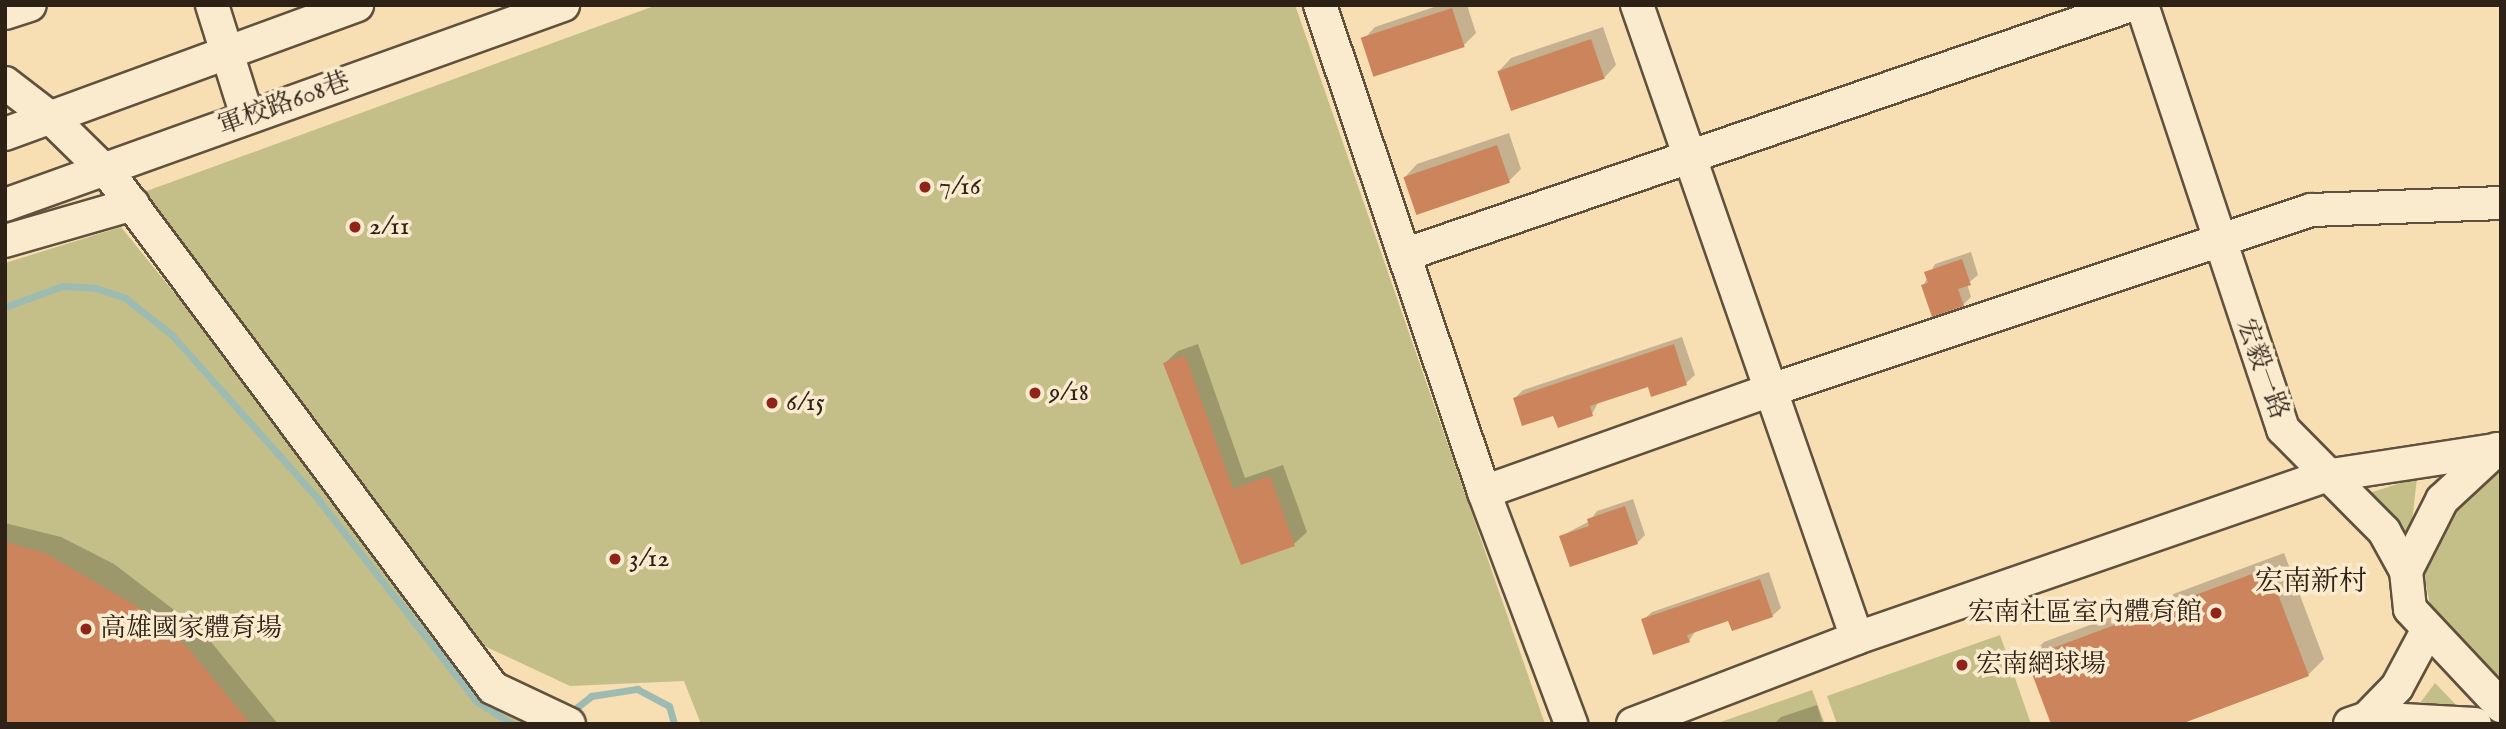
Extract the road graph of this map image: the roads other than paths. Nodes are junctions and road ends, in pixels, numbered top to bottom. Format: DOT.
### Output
graph roads {
  1 [pos="30,5"];
  2 [pos="212,5"];
  3 [pos="357,5"];
  4 [pos="563,5"];
  5 [pos="1320,5"];
  6 [pos="1637,5"];
  7 [pos="2131,5"];
  8 [pos="2142,5"];
  9 [pos="5,13"];
  10 [pos="228,55"];
  11 [pos="5,83"];
  12 [pos="247,116"];
  13 [pos="52,119"];
  14 [pos="5,134"];
  15 [pos="1690,157"];
  16 [pos="106,171"];
  17 [pos="2501,203"];
  18 [pos="133,204"];
  19 [pos="5,205"];
  20 [pos="5,241"];
  21 [pos="2218,244"];
  22 [pos="1407,254"];
  23 [pos="1771,390"];
  24 [pos="2499,449"];
  25 [pos="2325,476"];
  26 [pos="1485,492"];
  27 [pos="2406,571"];
  28 [pos="2427,631"];
  29 [pos="1857,638"];
  30 [pos="2501,706"];
  31 [pos="2359,721"];
  32 [pos="569,724"];
  33 [pos="1571,724"];
  34 [pos="1633,724"];
  35 [pos="2475,724"];
  1 -- 9 [label="street"];
  2 -- 10 [label="street"];
  3 -- 10 [label="street"];
  4 -- 12 [label="street, 軍校路608巷"];
  5 -- 22 [label="street"];
  6 -- 15 [label="street"];
  7 -- 15 [label="street"];
  8 -- 21 [label="street, 宏毅一路"];
  10 -- 12 [label="street"];
  10 -- 13 [label="street"];
  11 -- 13 [label="street"];
  12 -- 16 [label="street, 軍校路608巷"];
  13 -- 14 [label="street"];
  13 -- 16 [label="street"];
  15 -- 22 [label="street"];
  15 -- 23 [label="street"];
  16 -- 18 [label="street"];
  16 -- 19 [label="street, 軍校路608巷"];
  17 -- 21 [label="street"];
  18 -- 20 [label="street"];
  18 -- 32 [label="street"];
  21 -- 23 [label="street"];
  21 -- 25 [label="street, 宏毅一路"];
  22 -- 26 [label="street"];
  23 -- 26 [label="street"];
  23 -- 29 [label="street"];
  24 -- 25 [label="street"];
  24 -- 27 [label="street"];
  25 -- 27 [label="street, 宏毅一路"];
  25 -- 29 [label="street"];
  26 -- 33 [label="street"];
  27 -- 28 [label="street, 宏毅一路"];
  28 -- 30 [label="street, 宏毅一路"];
  28 -- 31 [label="street"];
  29 -- 34 [label="street"];
  31 -- 35 [label="street"];
}
